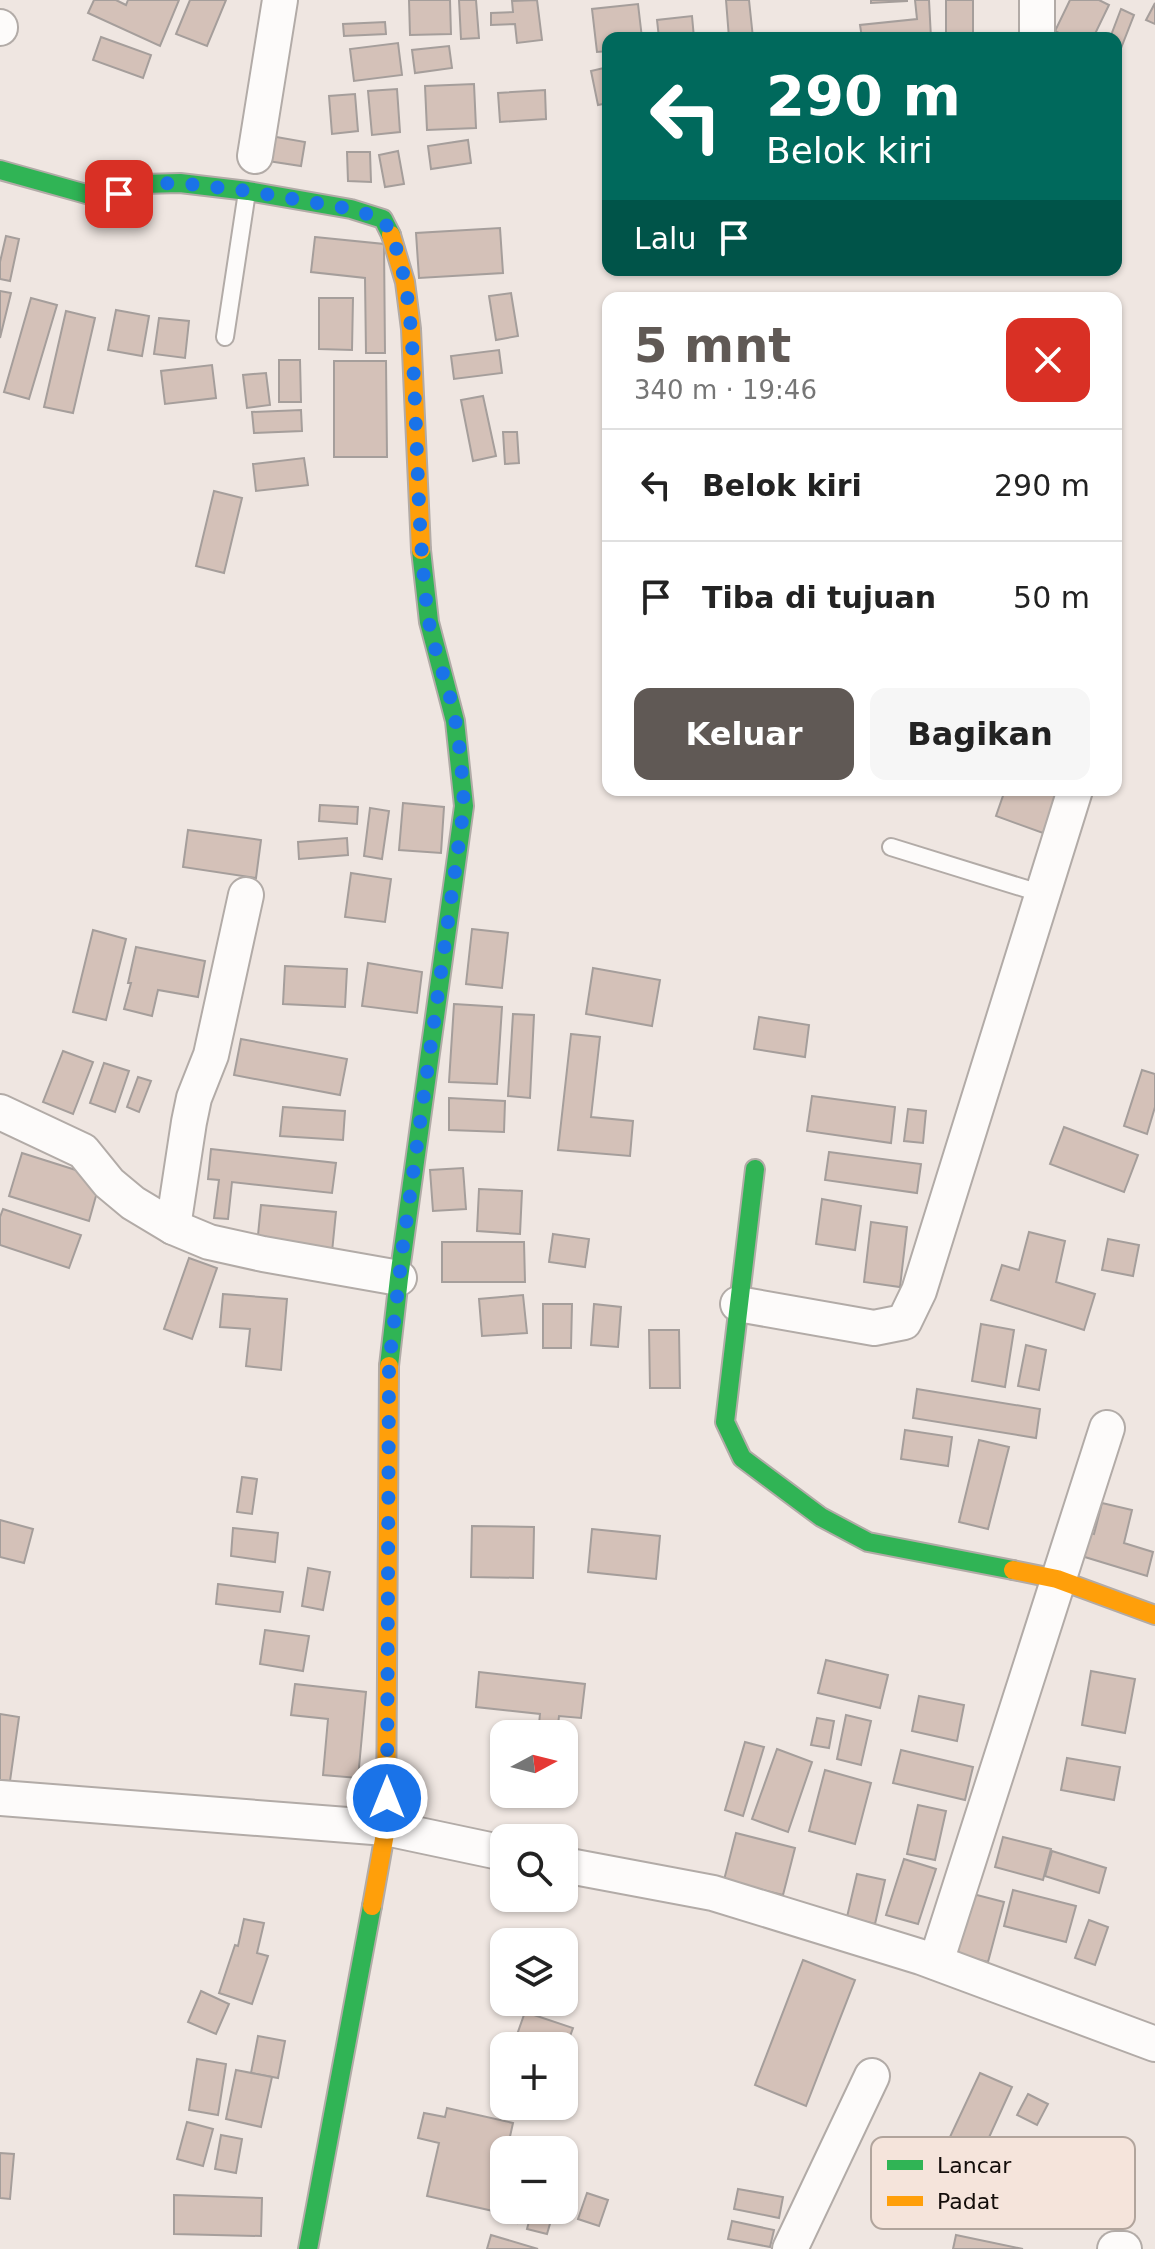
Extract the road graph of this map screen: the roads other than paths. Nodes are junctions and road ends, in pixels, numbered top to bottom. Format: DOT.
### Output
graph roads {
  1 [pos="280,0"];
  2 [pos="1037,0"];
  3 [pos="1037,32"];
  4 [pos="255,156"];
  5 [pos="0,170"];
  6 [pos="248,191"];
  7 [pos="225,337"];
  8 [pos="1073,796"];
  9 [pos="891,847"];
  10 [pos="1043,894"];
  11 [pos="246,895"];
  12 [pos="0,1112"];
  13 [pos="755,1169"];
  14 [pos="173,1227"];
  15 [pos="399,1278"];
  16 [pos="738,1304"];
  17 [pos="1107,1428"];
  18 [pos="1057,1579"];
  19 [pos="1155,1615"];
  20 [pos="0,1798"];
  21 [pos="386,1828"];
  22 [pos="490,1850"];
  23 [pos="578,1868"];
  24 [pos="936,1962"];
  25 [pos="1152,2035"];
  26 [pos="872,2076"];
  27 [pos="308,2249"];
  28 [pos="790,2249"];
  29 [pos="1115,2249"];
  30 [pos="1124,2249"];
  1 -- 4 [label="street"];
  2 -- 3 [label="street"];
  5 -- 6 [label="street"];
  6 -- 7 [label="lane"];
  6 -- 15 [label="street"];
  8 -- 10 [label="street"];
  9 -- 10 [label="lane"];
  10 -- 16 [label="street"];
  11 -- 14 [label="street"];
  12 -- 14 [label="street"];
  13 -- 16 [label="street"];
  14 -- 15 [label="street"];
  15 -- 21 [label="street"];
  16 -- 18 [label="street"];
  17 -- 18 [label="street"];
  18 -- 19 [label="street"];
  18 -- 24 [label="street"];
  20 -- 21 [label="street"];
  21 -- 22 [label="street"];
  21 -- 27 [label="street"];
  23 -- 24 [label="street"];
  24 -- 25 [label="street"];
  26 -- 28 [label="street"];
  29 -- 30 [label="street"];
}
